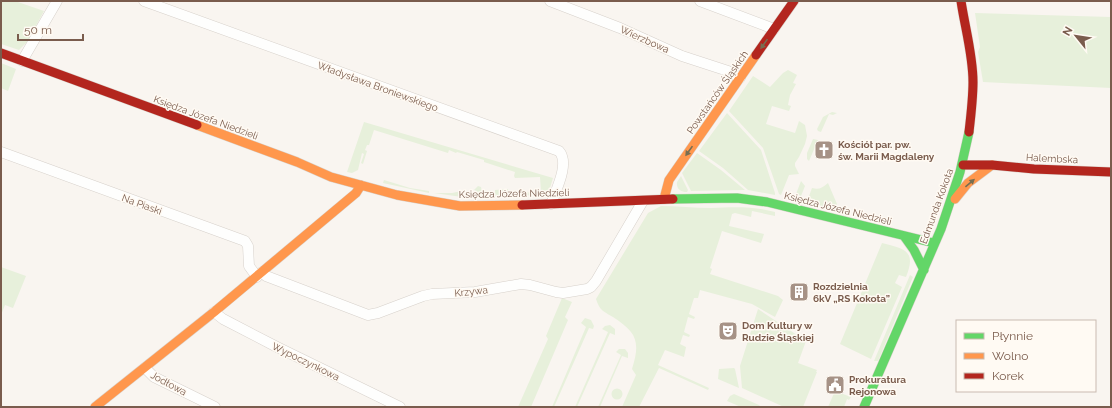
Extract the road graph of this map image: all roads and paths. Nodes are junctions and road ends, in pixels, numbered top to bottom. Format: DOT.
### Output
graph roads {
  1 [pos="57,1"];
  2 [pos="144,1"];
  3 [pos="550,1"];
  4 [pos="700,1"];
  5 [pos="794,1"];
  6 [pos="960,1"];
  7 [pos="774,29"];
  8 [pos="1,53"];
  9 [pos="22,61"];
  10 [pos="740,78"];
  11 [pos="968,139"];
  12 [pos="1,152"];
  13 [pos="963,165"];
  14 [pos="992,165"];
  15 [pos="1111,172"];
  16 [pos="361,185"];
  17 [pos="664,199"];
  18 [pos="643,201"];
  19 [pos="551,204"];
  20 [pos="951,204"];
  21 [pos="904,236"];
  22 [pos="934,243"];
  23 [pos="924,270"];
  24 [pos="259,275"];
  25 [pos="214,312"];
  26 [pos="145,368"];
  27 [pos="95,407"];
  28 [pos="215,407"];
  29 [pos="400,407"];
  30 [pos="864,407"];
  1 -- 9 [label="street"];
  2 -- 19 [label="street, Władysława Broniewskiego"];
  3 -- 10 [label="street, Wierzbowa"];
  4 -- 7 [label="street"];
  5 -- 7 [label="street, Powstańców Śląskich"];
  6 -- 11 [label="street, Edmunda Kokota"];
  7 -- 10 [label="street, Powstańców Śląskich, one-way"];
  8 -- 9 [label="street, Księdza Józefa Niedzieli"];
  9 -- 16 [label="street, Księdza Józefa Niedzieli"];
  10 -- 17 [label="street, Powstańców Śląskich, one-way"];
  11 -- 13 [label="street, Edmunda Kokota"];
  11 -- 14 [label="street, Halembska"];
  12 -- 24 [label="street, Na Piaski"];
  13 -- 14 [label="street, Halembska"];
  13 -- 20 [label="street, Edmunda Kokota"];
  14 -- 15 [label="street, Halembska"];
  20 -- 14 [label="street, one-way"];
  16 -- 19 [label="street, Księdza Józefa Niedzieli"];
  16 -- 24 [label="street"];
  17 -- 18 [label="street, Księdza Józefa Niedzieli"];
  17 -- 21 [label="street, Księdza Józefa Niedzieli"];
  18 -- 19 [label="street, Księdza Józefa Niedzieli"];
  18 -- 24 [label="street, Krzywa"];
  20 -- 22 [label="street, Edmunda Kokota"];
  21 -- 22 [label="street, Księdza Józefa Niedzieli"];
  21 -- 23 [label="street"];
  22 -- 23 [label="street, Edmunda Kokota"];
  23 -- 30 [label="street, Edmunda Kokota"];
  24 -- 25 [label="street"];
  25 -- 26 [label="street"];
  25 -- 29 [label="street, Wypoczynkowa"];
  26 -- 27 [label="street"];
  26 -- 28 [label="street, Jodłowa"];
}
